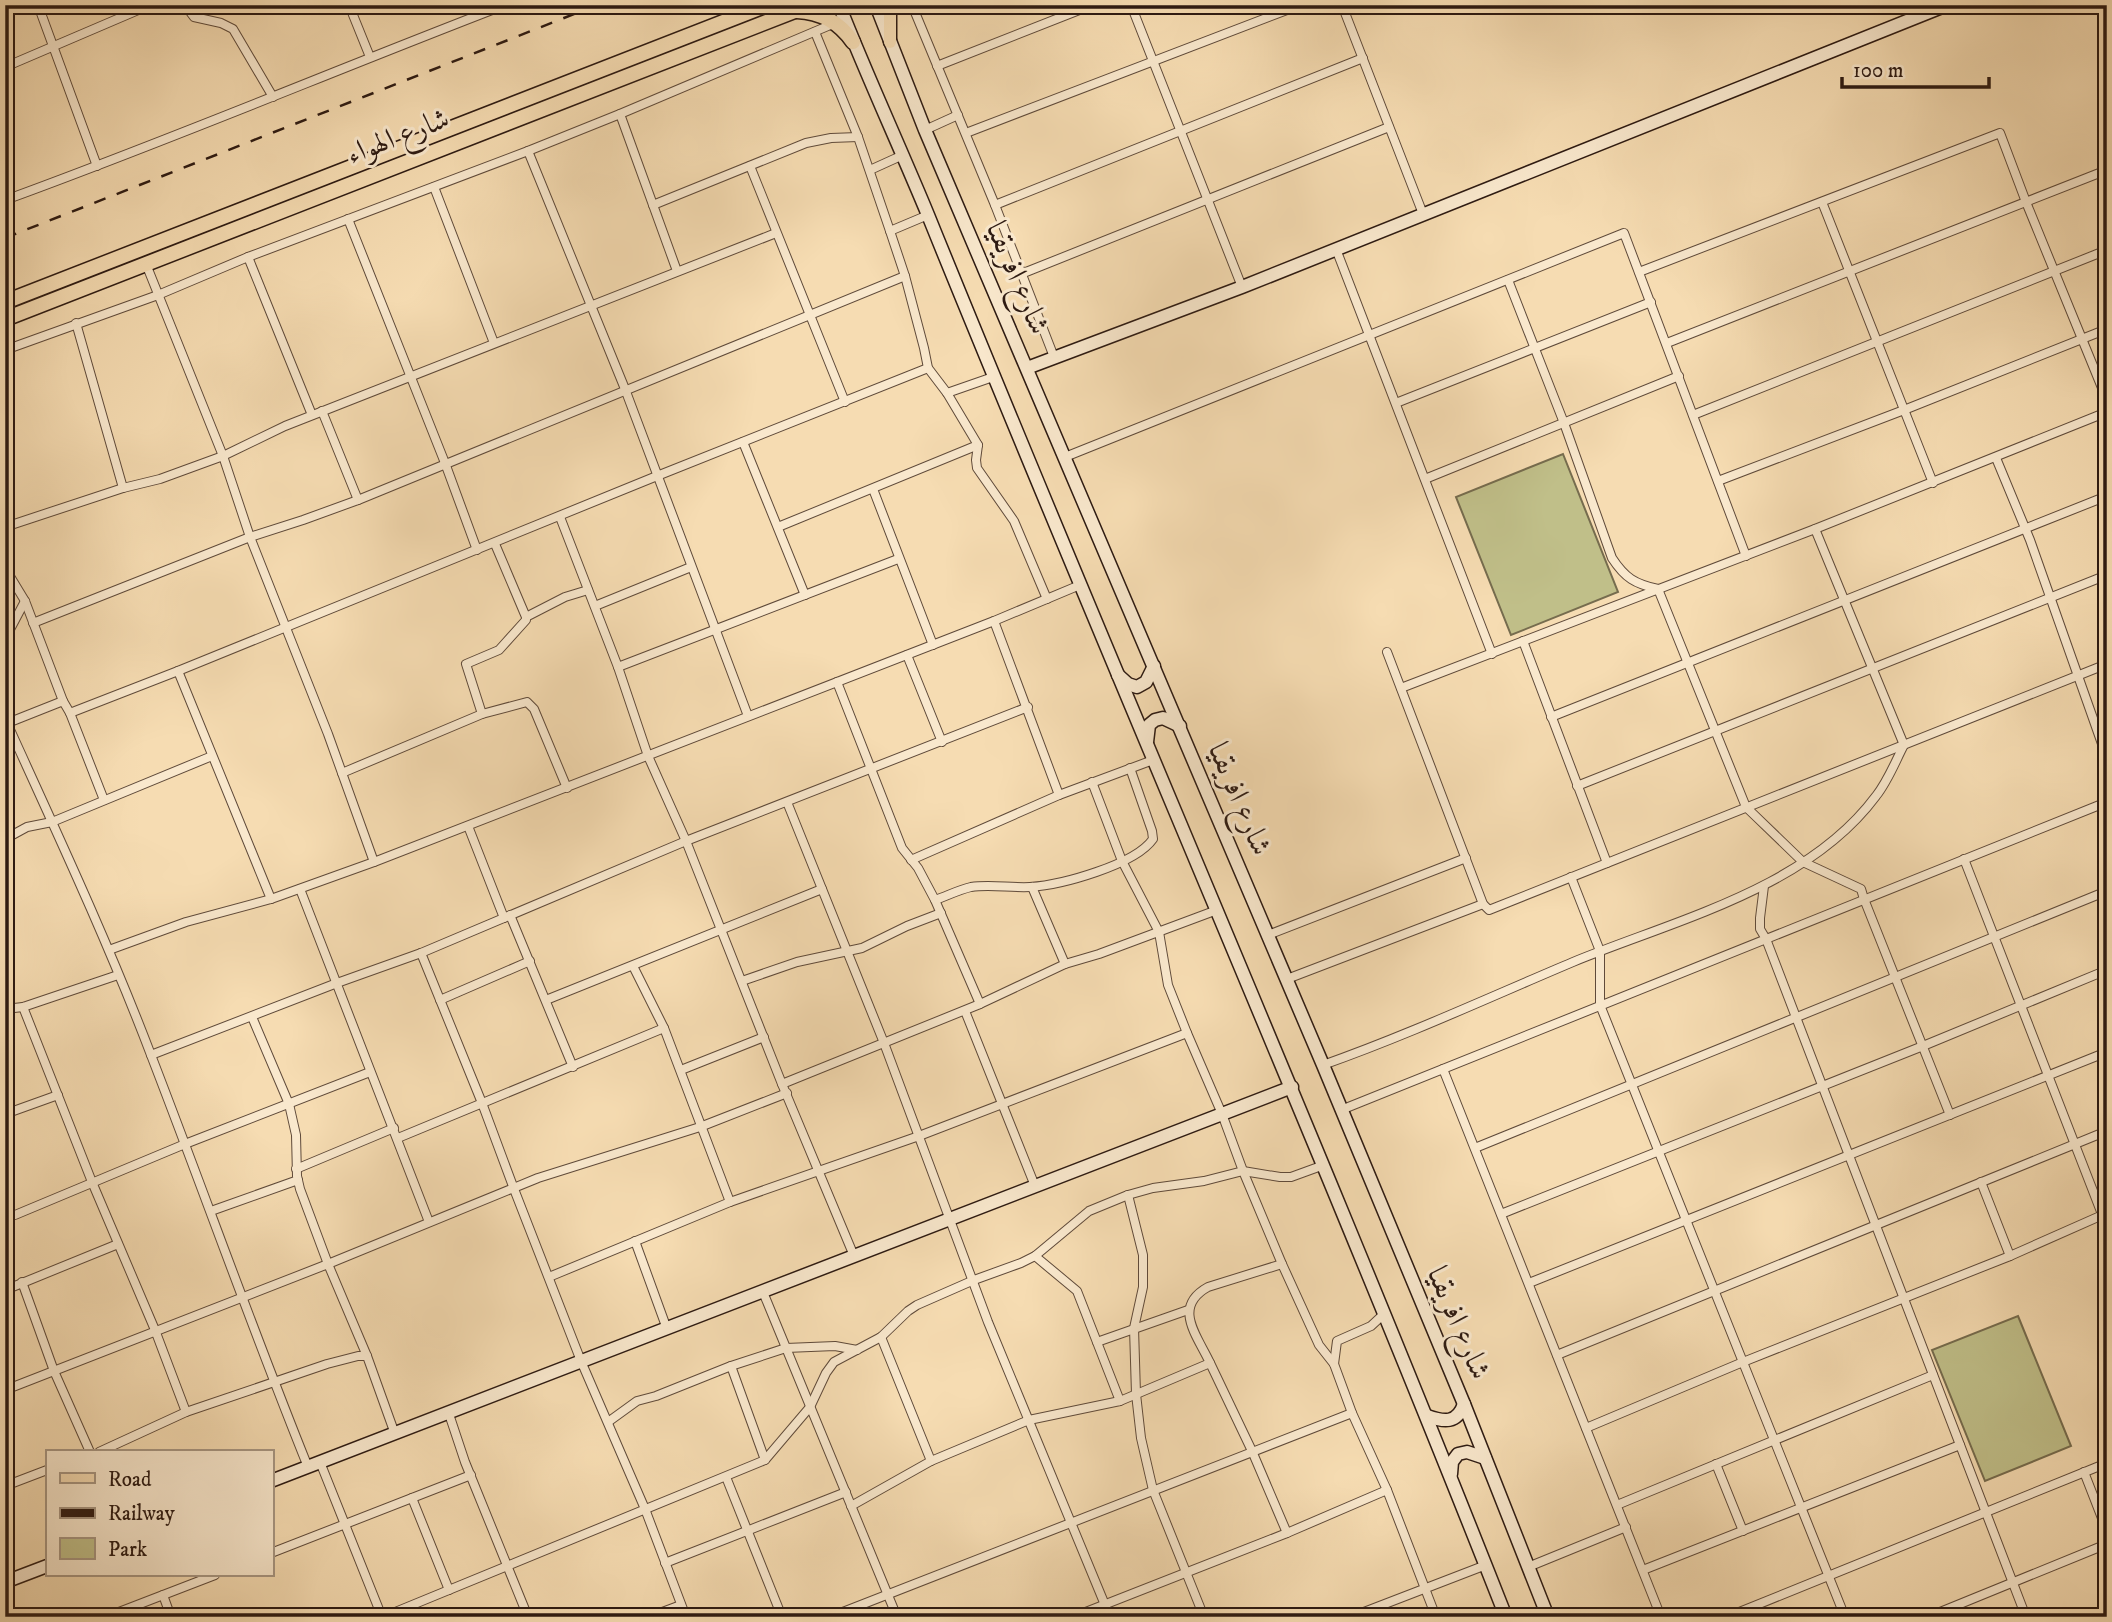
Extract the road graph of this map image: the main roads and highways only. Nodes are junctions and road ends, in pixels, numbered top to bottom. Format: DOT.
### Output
graph roads {
  1 [pos="767,5"];
  2 [pos="810,5"];
  3 [pos="890,5"];
  4 [pos="792,11"];
  5 [pos="853,42"];
  6 [pos="890,42"];
  7 [pos="5,302"];
  8 [pos="5,319"];
  1 -- 7 [label="highway, شارع الهواء"];
  2 -- 4 [label="highway, شارع الهواء"];
  3 -- 6 [label="main road"];
  4 -- 5 [label="highway"];
  4 -- 8 [label="highway, شارع الهواء"];
}
